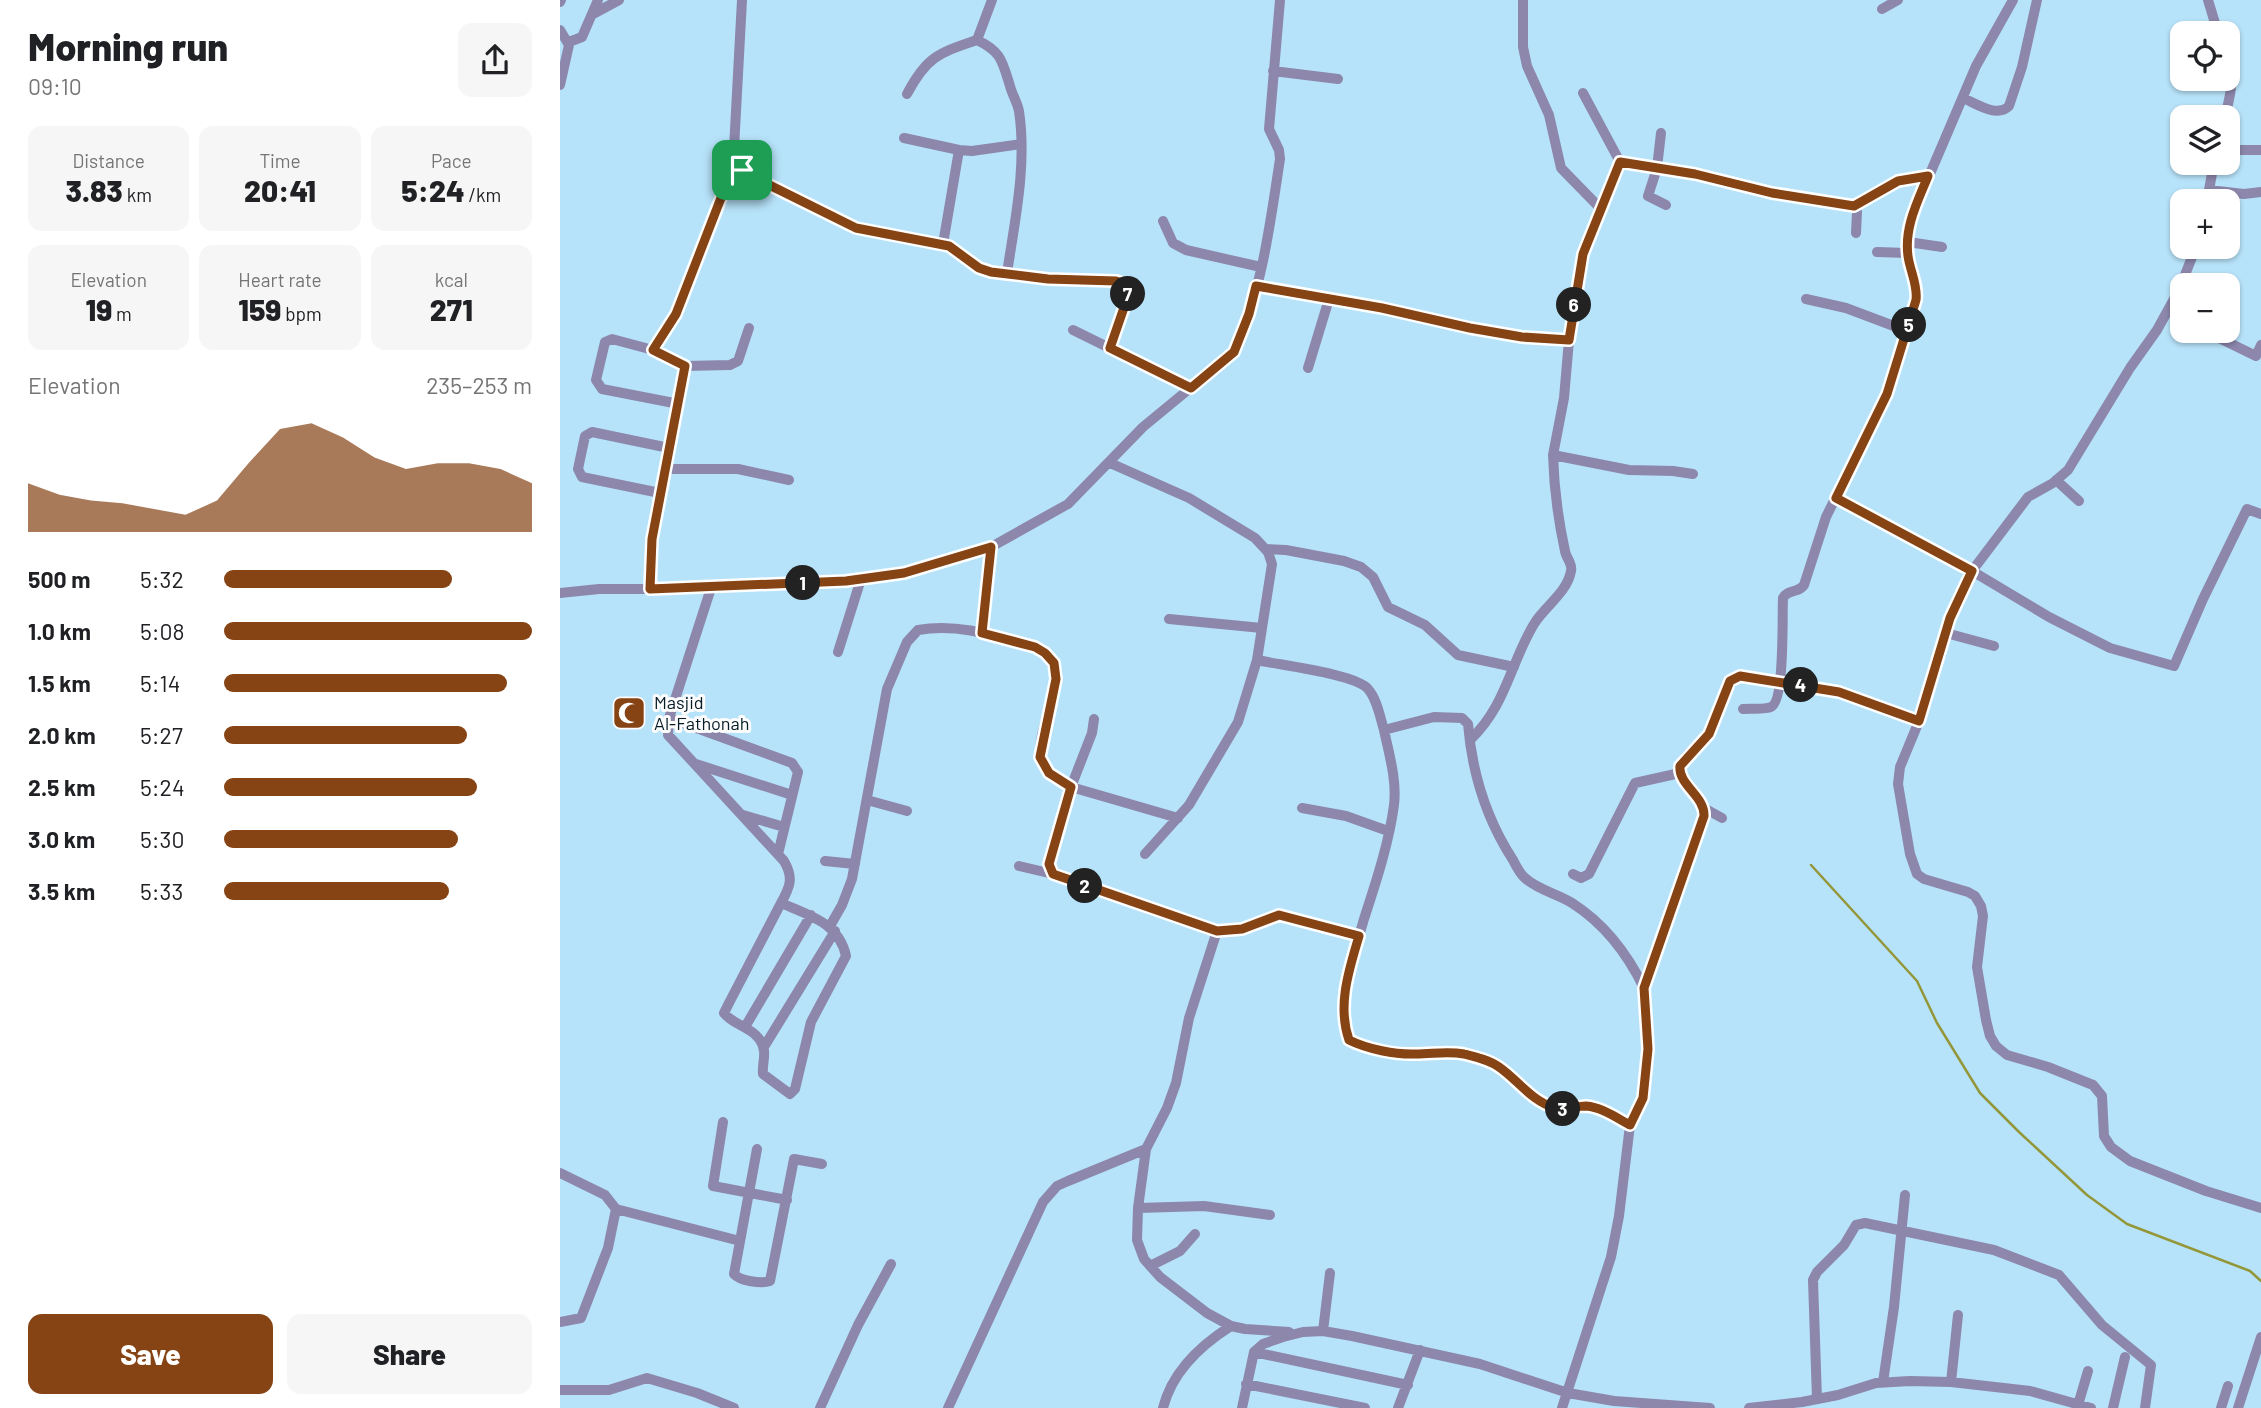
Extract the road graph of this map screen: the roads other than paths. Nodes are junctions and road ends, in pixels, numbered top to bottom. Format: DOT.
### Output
graph roads {
  1 [pos="598,0"];
  2 [pos="619,0"];
  3 [pos="742,0"];
  4 [pos="992,0"];
  5 [pos="1280,0"];
  6 [pos="1523,0"];
  7 [pos="1898,0"];
  8 [pos="2013,0"];
  9 [pos="2037,0"];
  10 [pos="2208,0"];
  11 [pos="1882,9"];
  12 [pos="593,13"];
  13 [pos="2214,21"];
  14 [pos="560,30"];
  15 [pos="978,40"];
  16 [pos="569,42"];
  17 [pos="1273,71"];
  18 [pos="1338,79"];
  19 [pos="560,85"];
  20 [pos="1583,93"];
  21 [pos="907,94"];
  22 [pos="1963,98"];
  23 [pos="1661,133"];
  24 [pos="904,138"];
  25 [pos="1021,144"];
  26 [pos="959,150"];
  27 [pos="2240,150"];
  28 [pos="2261,150"];
  29 [pos="1620,162"];
  30 [pos="733,167"];
  31 [pos="1657,168"];
  32 [pos="1928,176"];
  33 [pos="2261,192"];
  34 [pos="2240,194"];
  35 [pos="1666,205"];
  36 [pos="1854,206"];
  37 [pos="1600,208"];
  38 [pos="1163,221"];
  39 [pos="1856,233"];
  40 [pos="943,244"];
  41 [pos="1908,247"];
  42 [pos="1942,247"];
  43 [pos="1877,252"];
  44 [pos="1261,267"];
  45 [pos="1007,273"];
  46 [pos="1256,286"];
  47 [pos="1329,299"];
  48 [pos="1806,299"];
  49 [pos="2170,309"];
  50 [pos="749,328"];
  51 [pos="1073,330"];
  52 [pos="1907,331"];
  53 [pos="1569,340"];
  54 [pos="2229,343"];
  55 [pos="2261,345"];
  56 [pos="1110,348"];
  57 [pos="653,350"];
  58 [pos="685,366"];
  59 [pos="1308,369"];
  60 [pos="1191,388"];
  61 [pos="679,404"];
  62 [pos="669,448"];
  63 [pos="1553,456"];
  64 [pos="1110,463"];
  65 [pos="664,469"];
  66 [pos="1693,474"];
  67 [pos="789,480"];
  68 [pos="2056,480"];
  69 [pos="660,493"];
  70 [pos="1836,498"];
  71 [pos="2078,501"];
  72 [pos="2261,514"];
  73 [pos="991,547"];
  74 [pos="1267,549"];
  75 [pos="1972,571"];
  76 [pos="860,579"];
  77 [pos="712,585"];
  78 [pos="650,589"];
  79 [pos="560,593"];
  80 [pos="1169,619"];
  81 [pos="1262,628"];
  82 [pos="982,633"];
  83 [pos="1945,633"];
  84 [pos="1994,646"];
  85 [pos="838,652"];
  86 [pos="1257,660"];
  87 [pos="1514,667"];
  88 [pos="1781,682"];
  89 [pos="1743,709"];
  90 [pos="669,718"];
  91 [pos="1094,719"];
  92 [pos="1919,721"];
  93 [pos="1384,730"];
  94 [pos="1470,740"];
  95 [pos="693,763"];
  96 [pos="1680,773"];
  97 [pos="1071,787"];
  98 [pos="792,795"];
  99 [pos="867,800"];
  100 [pos="1302,808"];
  101 [pos="1704,808"];
  102 [pos="907,811"];
  103 [pos="741,814"];
  104 [pos="1178,818"];
  105 [pos="1722,818"];
  106 [pos="784,827"];
  107 [pos="1388,831"];
  108 [pos="778,854"];
  109 [pos="1145,854"];
  110 [pos="825,861"];
  111 [pos="855,864"];
  112 [pos="1019,866"];
  113 [pos="1053,874"];
  114 [pos="1573,874"];
  115 [pos="781,904"];
  116 [pos="811,915"];
  117 [pos="832,929"];
  118 [pos="1217,931"];
  119 [pos="1359,936"];
  120 [pos="1644,988"];
  121 [pos="745,1027"];
  122 [pos="764,1047"];
  123 [pos="723,1122"];
  124 [pos="1630,1125"];
  125 [pos="757,1149"];
  126 [pos="1146,1149"];
  127 [pos="822,1164"];
  128 [pos="560,1173"];
  129 [pos="749,1193"];
  130 [pos="1905,1195"];
  131 [pos="787,1200"];
  132 [pos="1138,1208"];
  133 [pos="2261,1208"];
  134 [pos="617,1209"];
  135 [pos="1270,1215"];
  136 [pos="1901,1230"];
  137 [pos="1195,1234"];
  138 [pos="740,1241"];
  139 [pos="891,1264"];
  140 [pos="1150,1266"];
  141 [pos="1330,1273"];
  142 [pos="1958,1315"];
  143 [pos="560,1322"];
  144 [pos="1231,1326"];
  145 [pos="1303,1332"];
  146 [pos="1323,1332"];
  147 [pos="2261,1337"];
  148 [pos="1420,1350"];
  149 [pos="1254,1352"];
  150 [pos="2125,1357"];
  151 [pos="2088,1371"];
  152 [pos="1883,1382"];
  153 [pos="1951,1382"];
  154 [pos="1247,1384"];
  155 [pos="1408,1385"];
  156 [pos="2228,1386"];
  157 [pos="560,1390"];
  158 [pos="1568,1393"];
  159 [pos="1817,1399"];
  160 [pos="1613,1404"];
  161 [pos="2078,1405"];
  162 [pos="734,1408"];
  163 [pos="820,1408"];
  164 [pos="948,1408"];
  165 [pos="1163,1408"];
  166 [pos="1242,1408"];
  167 [pos="1365,1408"];
  168 [pos="1398,1408"];
  169 [pos="1562,1408"];
  170 [pos="1710,1408"];
  171 [pos="1749,1408"];
  172 [pos="2091,1408"];
  173 [pos="2113,1408"];
  174 [pos="2145,1408"];
  175 [pos="2221,1408"];
  176 [pos="2238,1408"];
  1 -- 12 [label="street"];
  2 -- 12 [label="street"];
  3 -- 30 [label="street"];
  4 -- 15 [label="street"];
  5 -- 17 [label="street"];
  6 -- 37 [label="street"];
  7 -- 11 [label="street"];
  8 -- 22 [label="street"];
  9 -- 22 [label="street"];
  10 -- 13 [label="street"];
  12 -- 16 [label="street"];
  14 -- 16 [label="street"];
  15 -- 21 [label="street"];
  15 -- 25 [label="street"];
  16 -- 19 [label="street"];
  17 -- 18 [label="street"];
  17 -- 44 [label="street"];
  20 -- 29 [label="street"];
  22 -- 32 [label="street"];
  23 -- 31 [label="street"];
  24 -- 26 [label="street"];
  25 -- 26 [label="street"];
  25 -- 45 [label="street"];
  26 -- 40 [label="street"];
  27 -- 28 [label="street"];
  29 -- 31 [label="street"];
  29 -- 37 [label="street"];
  30 -- 40 [label="street"];
  30 -- 57 [label="street"];
  31 -- 35 [label="street"];
  31 -- 36 [label="street"];
  32 -- 36 [label="street"];
  32 -- 41 [label="street"];
  33 -- 34 [label="street"];
  36 -- 39 [label="street"];
  37 -- 53 [label="street"];
  38 -- 44 [label="street"];
  40 -- 45 [label="street"];
  41 -- 42 [label="street"];
  41 -- 43 [label="street"];
  41 -- 52 [label="street"];
  44 -- 46 [label="street"];
  45 -- 56 [label="street"];
  46 -- 47 [label="street"];
  46 -- 60 [label="street"];
  47 -- 53 [label="street"];
  47 -- 59 [label="street"];
  48 -- 52 [label="street"];
  49 -- 68 [label="street"];
  50 -- 58 [label="street"];
  51 -- 56 [label="street"];
  52 -- 70 [label="street"];
  53 -- 63 [label="street"];
  54 -- 55 [label="street"];
  56 -- 60 [label="street"];
  57 -- 58 [label="street"];
  57 -- 61 [label="street"];
  58 -- 61 [label="street"];
  60 -- 64 [label="street"];
  61 -- 62 [label="street"];
  62 -- 65 [label="street"];
  62 -- 69 [label="street"];
  63 -- 66 [label="street"];
  63 -- 87 [label="street"];
  64 -- 73 [label="street"];
  64 -- 74 [label="street"];
  65 -- 67 [label="street"];
  65 -- 69 [label="street"];
  68 -- 71 [label="street"];
  68 -- 75 [label="street"];
  69 -- 78 [label="street"];
  70 -- 75 [label="street"];
  70 -- 88 [label="street"];
  72 -- 75 [label="street"];
  73 -- 76 [label="street"];
  73 -- 82 [label="street"];
  74 -- 81 [label="street"];
  74 -- 87 [label="street"];
  75 -- 83 [label="street"];
  76 -- 77 [label="street"];
  76 -- 85 [label="street"];
  77 -- 78 [label="street"];
  77 -- 90 [label="street"];
  78 -- 79 [label="street"];
  80 -- 81 [label="street"];
  81 -- 86 [label="street"];
  82 -- 97 [label="street"];
  82 -- 99 [label="street"];
  83 -- 84 [label="street"];
  83 -- 92 [label="street"];
  86 -- 93 [label="street"];
  86 -- 104 [label="street"];
  87 -- 94 [label="street"];
  88 -- 89 [label="street"];
  88 -- 92 [label="street"];
  88 -- 96 [label="street"];
  90 -- 95 [label="street"];
  90 -- 98 [label="street"];
  91 -- 97 [label="street"];
  92 -- 133 [label="street"];
  93 -- 94 [label="street"];
  93 -- 107 [label="street"];
  94 -- 120 [label="street"];
  95 -- 98 [label="street"];
  95 -- 103 [label="street"];
  96 -- 101 [label="street"];
  96 -- 114 [label="street"];
  97 -- 104 [label="street"];
  97 -- 113 [label="street"];
  98 -- 106 [label="street"];
  99 -- 102 [label="street"];
  99 -- 111 [label="street"];
  100 -- 107 [label="street"];
  101 -- 105 [label="street"];
  101 -- 120 [label="street"];
  103 -- 106 [label="street"];
  103 -- 108 [label="street"];
  104 -- 109 [label="street"];
  106 -- 108 [label="street"];
  107 -- 119 [label="street"];
  108 -- 115 [label="street"];
  110 -- 111 [label="street"];
  111 -- 117 [label="street"];
  112 -- 113 [label="street"];
  113 -- 118 [label="street"];
  115 -- 116 [label="street"];
  115 -- 121 [label="street"];
  116 -- 117 [label="street"];
  116 -- 121 [label="street"];
  117 -- 122 [label="street"];
  117 -- 122 [label="street"];
  118 -- 119 [label="street"];
  118 -- 126 [label="street"];
  119 -- 124 [label="street"];
  120 -- 124 [label="street"];
  121 -- 122 [label="street"];
  123 -- 129 [label="street"];
  124 -- 158 [label="street"];
  125 -- 129 [label="street"];
  126 -- 132 [label="street"];
  126 -- 164 [label="street"];
  127 -- 131 [label="street"];
  128 -- 134 [label="street"];
  129 -- 131 [label="street"];
  129 -- 138 [label="street"];
  130 -- 136 [label="street"];
  131 -- 138 [label="street"];
  132 -- 135 [label="street"];
  132 -- 140 [label="street"];
  134 -- 138 [label="street"];
  134 -- 143 [label="street"];
  136 -- 152 [label="street"];
  136 -- 159 [label="street"];
  136 -- 174 [label="street"];
  137 -- 140 [label="street"];
  139 -- 163 [label="street"];
  140 -- 144 [label="street"];
  141 -- 146 [label="street"];
  142 -- 153 [label="street"];
  144 -- 145 [label="street"];
  144 -- 165 [label="street"];
  145 -- 146 [label="street"];
  145 -- 149 [label="street"];
  146 -- 148 [label="street"];
  147 -- 176 [label="street"];
  148 -- 155 [label="street"];
  148 -- 158 [label="street"];
  149 -- 154 [label="street"];
  149 -- 155 [label="street"];
  150 -- 173 [label="street"];
  151 -- 161 [label="street"];
  152 -- 153 [label="street"];
  152 -- 159 [label="street"];
  153 -- 161 [label="street"];
  154 -- 166 [label="street"];
  154 -- 167 [label="street"];
  155 -- 168 [label="street"];
  156 -- 175 [label="street"];
  157 -- 162 [label="street"];
  158 -- 160 [label="street"];
  158 -- 169 [label="street"];
  159 -- 171 [label="street"];
  160 -- 170 [label="street"];
  161 -- 172 [label="street"];
}
